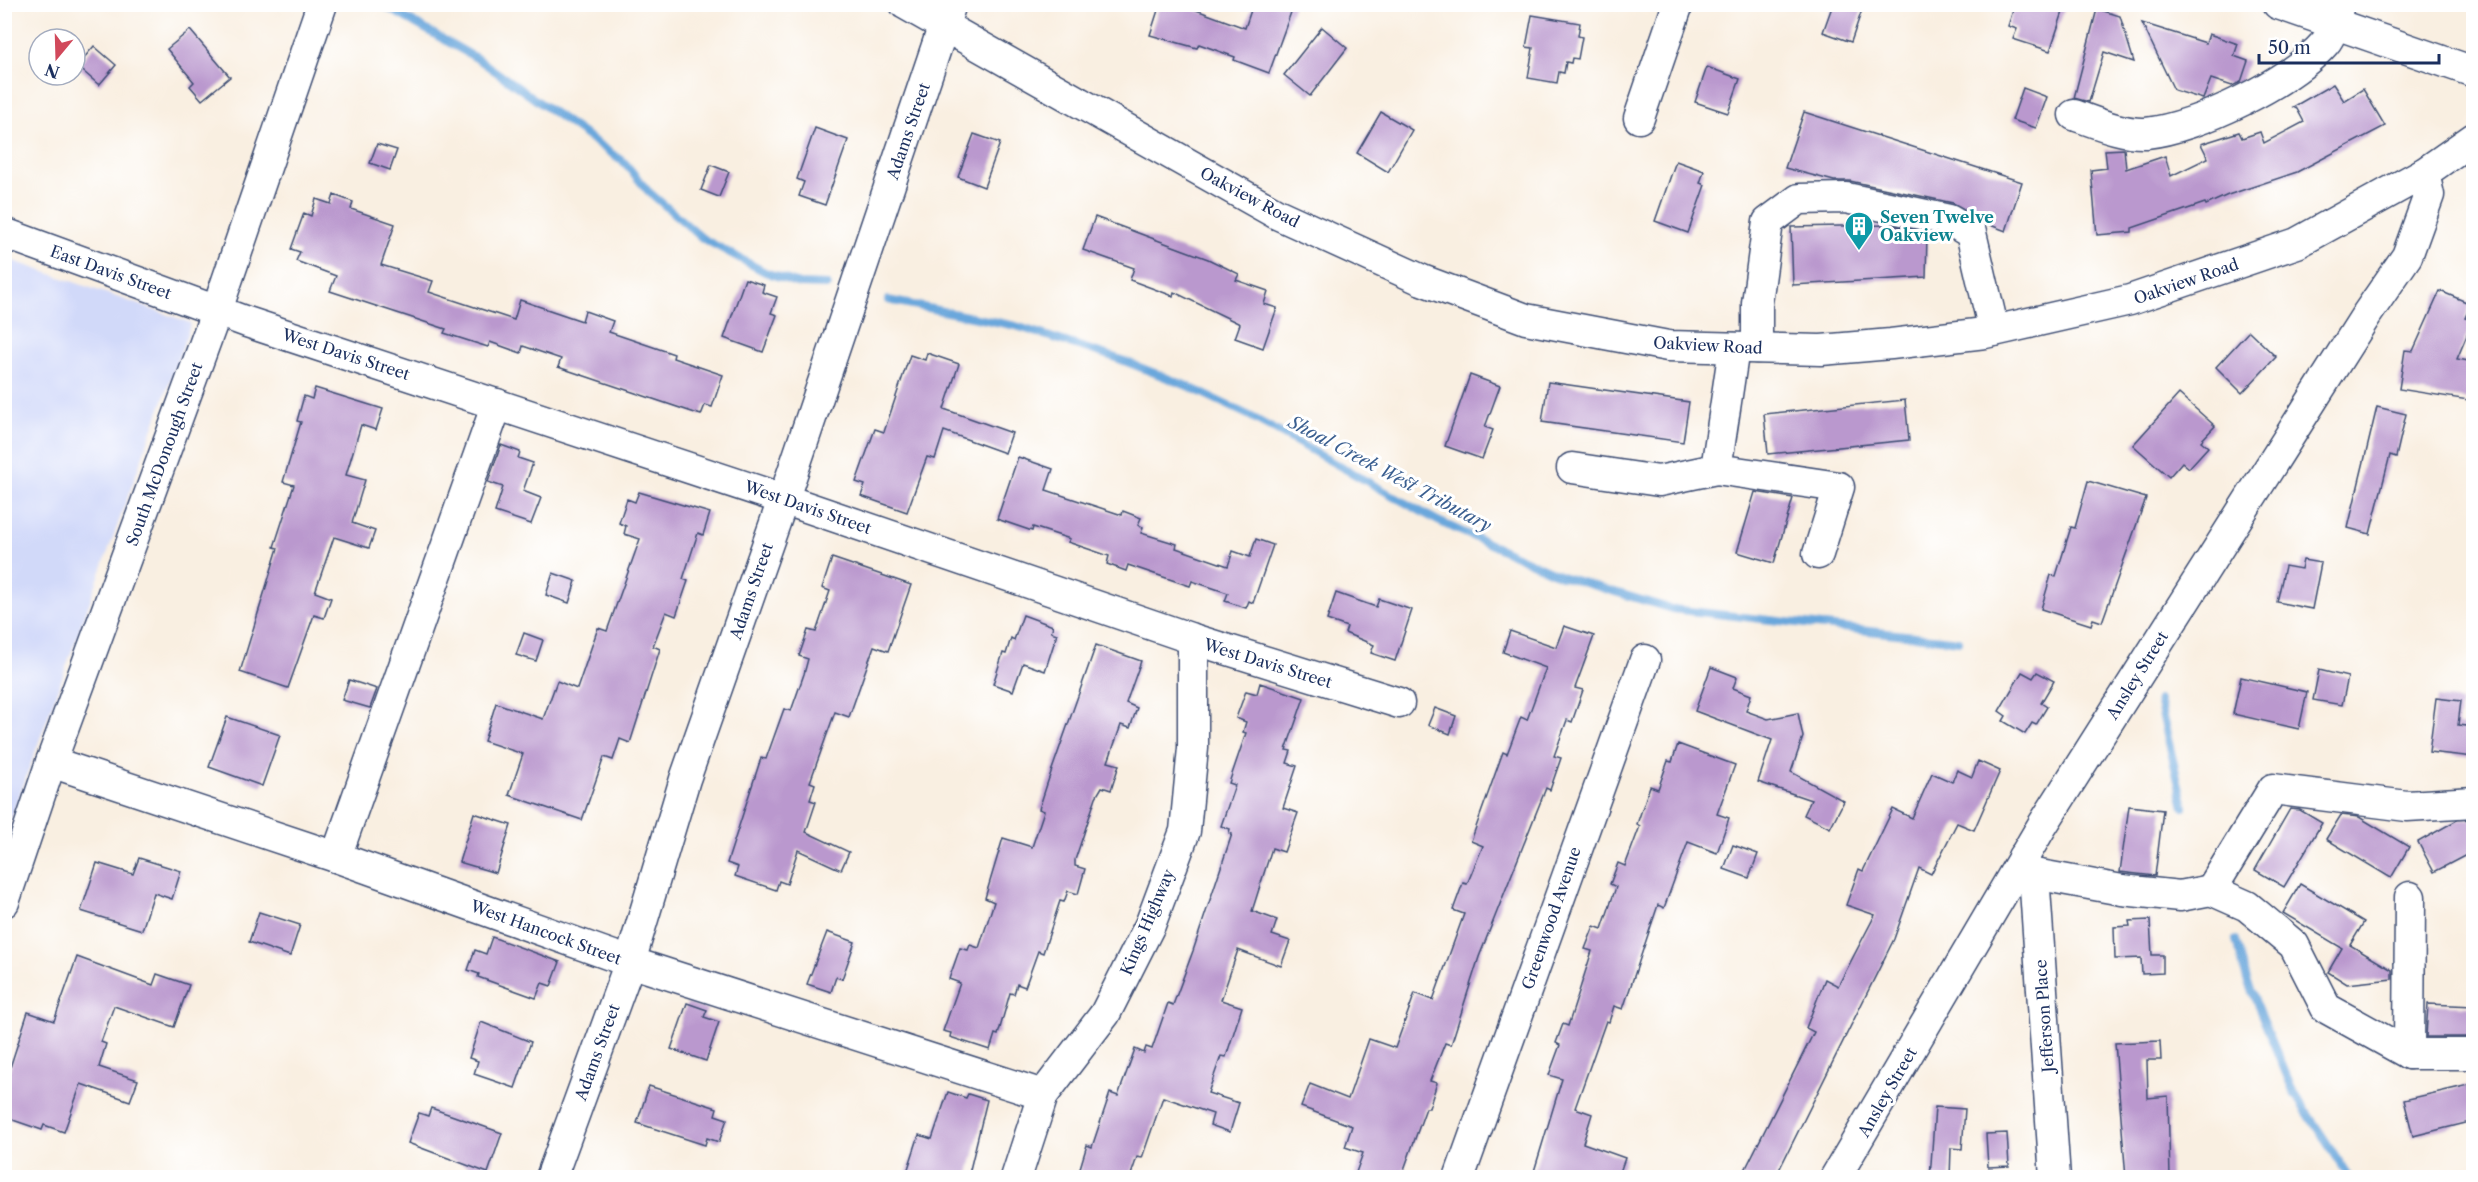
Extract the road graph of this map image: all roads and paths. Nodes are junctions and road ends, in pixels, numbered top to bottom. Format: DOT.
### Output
graph roads {
  1 [pos="322,4"];
  2 [pos="905,4"];
  3 [pos="1678,4"];
  4 [pos="2278,4"];
  5 [pos="2337,13"];
  6 [pos="947,15"];
  7 [pos="2474,72"];
  8 [pos="2074,115"];
  9 [pos="1639,118"];
  10 [pos="2474,138"];
  11 [pos="2424,173"];
  12 [pos="4,233"];
  13 [pos="217,310"];
  14 [pos="1994,331"];
  15 [pos="1746,348"];
  16 [pos="497,404"];
  17 [pos="1572,468"];
  18 [pos="1716,469"];
  19 [pos="783,499"];
  20 [pos="1818,554"];
  21 [pos="1193,639"];
  22 [pos="1644,660"];
  23 [pos="1399,703"];
  24 [pos="51,762"];
  25 [pos="2474,802"];
  26 [pos="336,857"];
  27 [pos="2026,865"];
  28 [pos="2211,890"];
  29 [pos="2410,897"];
  30 [pos="4,903"];
  31 [pos="630,962"];
  32 [pos="2409,1054"];
  33 [pos="2474,1054"];
  34 [pos="1043,1095"];
  35 [pos="551,1178"];
  36 [pos="1016,1178"];
  37 [pos="1459,1178"];
  38 [pos="1835,1178"];
  39 [pos="2055,1178"];
  1 -- 13 [label="street, South McDonough Street"];
  2 -- 6 [label="street, Oakview Road"];
  3 -- 9 [label="street"];
  4 -- 5 [label="street"];
  5 -- 7 [label="street"];
  5 -- 8 [label="street"];
  6 -- 15 [label="street, Oakview Road"];
  6 -- 19 [label="street, Adams Street"];
  10 -- 11 [label="street, Oakview Road"];
  11 -- 14 [label="street, Oakview Road"];
  11 -- 27 [label="street, Ansley Street"];
  12 -- 13 [label="street, East Davis Street"];
  13 -- 16 [label="street, West Davis Street"];
  13 -- 24 [label="street, South McDonough Street"];
  14 -- 15 [label="street, Oakview Road"];
  14 -- 15 [label="street"];
  15 -- 18 [label="street"];
  16 -- 19 [label="street, West Davis Street"];
  16 -- 26 [label="street"];
  17 -- 18 [label="street"];
  18 -- 20 [label="street"];
  19 -- 21 [label="street, West Davis Street"];
  19 -- 31 [label="street, Adams Street"];
  21 -- 23 [label="street, West Davis Street"];
  21 -- 34 [label="street, Kings Highway"];
  22 -- 37 [label="street, Greenwood Avenue"];
  24 -- 26 [label="street, West Hancock Street"];
  24 -- 30 [label="street, South McDonough Street"];
  25 -- 28 [label="street"];
  26 -- 31 [label="street, West Hancock Street"];
  27 -- 28 [label="street"];
  27 -- 38 [label="street, Ansley Street"];
  27 -- 39 [label="street, Jefferson Place"];
  28 -- 32 [label="street"];
  29 -- 32 [label="street"];
  31 -- 34 [label="street, West Hancock Street"];
  31 -- 35 [label="street, Adams Street"];
  32 -- 33 [label="street"];
  34 -- 36 [label="street, Kings Highway"];
}
